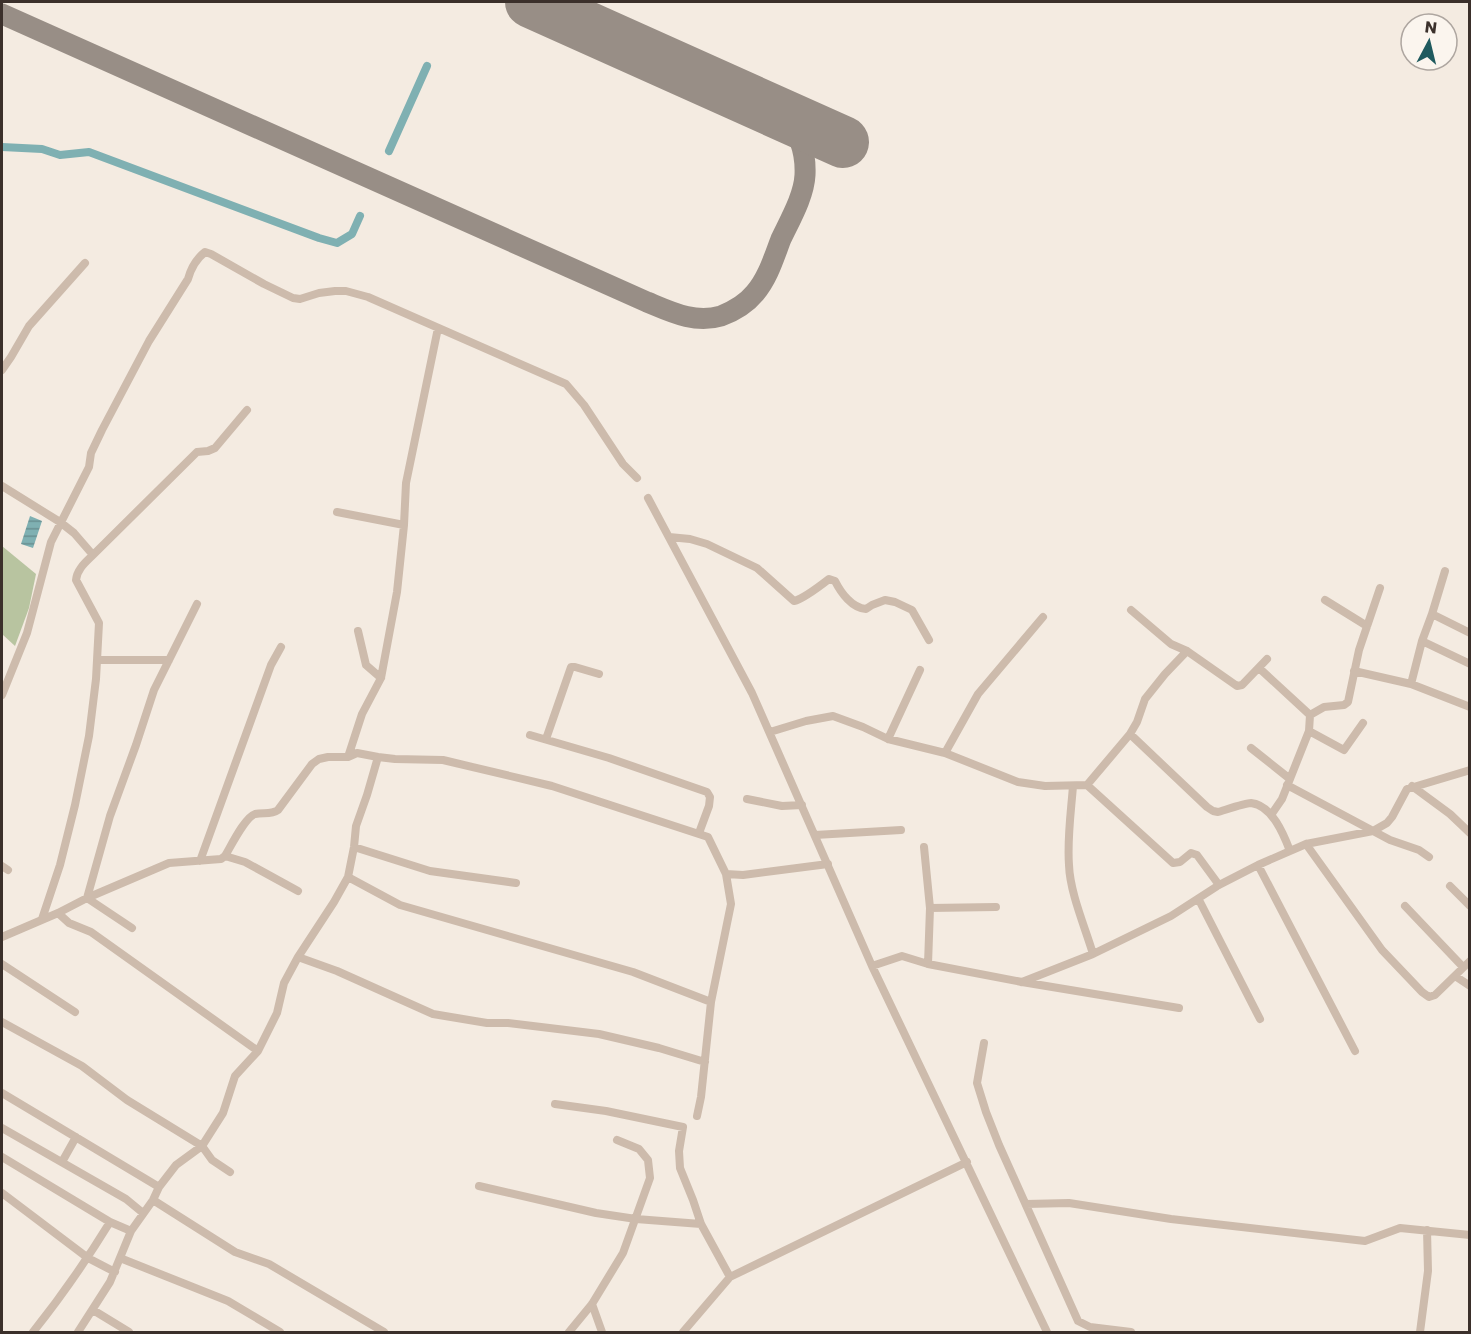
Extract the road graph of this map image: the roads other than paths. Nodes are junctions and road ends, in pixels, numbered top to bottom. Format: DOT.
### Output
graph roads {
  1 [pos="85,263"];
  2 [pos="438,328"];
  3 [pos="2,370"];
  4 [pos="247,410"];
  5 [pos="637,478"];
  6 [pos="2,486"];
  7 [pos="648,498"];
  8 [pos="337,512"];
  9 [pos="60,522"];
  10 [pos="404,525"];
  11 [pos="669,537"];
  12 [pos="93,555"];
  13 [pos="1445,571"];
  14 [pos="1380,588"];
  15 [pos="1325,600"];
  16 [pos="197,604"];
  17 [pos="1131,610"];
  18 [pos="1432,614"];
  19 [pos="1043,617"];
  20 [pos="1367,626"];
  21 [pos="358,631"];
  22 [pos="1470,633"];
  23 [pos="928,640"];
  24 [pos="1422,641"];
  25 [pos="281,647"];
  26 [pos="1187,651"];
  27 [pos="1267,659"];
  28 [pos="98,660"];
  29 [pos="169,660"];
  30 [pos="1470,664"];
  31 [pos="1259,668"];
  32 [pos="920,670"];
  33 [pos="1354,671"];
  34 [pos="599,675"];
  35 [pos="381,678"];
  36 [pos="1411,684"];
  37 [pos="2,695"];
  38 [pos="1470,707"];
  39 [pos="1310,715"];
  40 [pos="1363,723"];
  41 [pos="1310,731"];
  42 [pos="770,732"];
  43 [pos="1130,734"];
  44 [pos="530,735"];
  45 [pos="546,739"];
  46 [pos="888,739"];
  47 [pos="1251,748"];
  48 [pos="945,753"];
  49 [pos="348,757"];
  50 [pos="378,757"];
  51 [pos="1468,772"];
  52 [pos="1289,782"];
  53 [pos="1087,785"];
  54 [pos="1073,786"];
  55 [pos="1412,786"];
  56 [pos="747,799"];
  57 [pos="802,805"];
  58 [pos="1271,815"];
  59 [pos="901,830"];
  60 [pos="1373,831"];
  61 [pos="699,833"];
  62 [pos="1470,833"];
  63 [pos="814,835"];
  64 [pos="1306,844"];
  65 [pos="354,847"];
  66 [pos="924,847"];
  67 [pos="1290,851"];
  68 [pos="225,856"];
  69 [pos="1429,858"];
  70 [pos="200,861"];
  71 [pos="828,864"];
  72 [pos="1258,865"];
  73 [pos="726,874"];
  74 [pos="348,877"];
  75 [pos="516,883"];
  76 [pos="1219,885"];
  77 [pos="1450,886"];
  78 [pos="298,891"];
  79 [pos="87,898"];
  80 [pos="1199,900"];
  81 [pos="1405,906"];
  82 [pos="1470,906"];
  83 [pos="996,907"];
  84 [pos="930,908"];
  85 [pos="58,913"];
  86 [pos="42,919"];
  87 [pos="132,928"];
  88 [pos="2,937"];
  89 [pos="1093,954"];
  90 [pos="298,957"];
  91 [pos="2,964"];
  92 [pos="928,964"];
  93 [pos="1466,964"];
  94 [pos="873,966"];
  95 [pos="1455,976"];
  96 [pos="1022,982"];
  97 [pos="1470,986"];
  98 [pos="711,1002"];
  99 [pos="1179,1008"];
  100 [pos="75,1012"];
  101 [pos="1260,1019"];
  102 [pos="2,1022"];
  103 [pos="984,1043"];
  104 [pos="258,1051"];
  105 [pos="1355,1051"];
  106 [pos="705,1062"];
  107 [pos="2,1093"];
  108 [pos="555,1104"];
  109 [pos="698,1116"];
  110 [pos="2,1128"];
  111 [pos="76,1137"];
  112 [pos="617,1140"];
  113 [pos="202,1146"];
  114 [pos="2,1157"];
  115 [pos="62,1162"];
  116 [pos="967,1162"];
  117 [pos="230,1172"];
  118 [pos="479,1186"];
  119 [pos="159,1187"];
  120 [pos="2,1193"];
  121 [pos="153,1200"];
  122 [pos="1026,1203"];
  123 [pos="143,1213"];
  124 [pos="636,1220"];
  125 [pos="110,1222"];
  126 [pos="701,1224"];
  127 [pos="1427,1230"];
  128 [pos="131,1232"];
  129 [pos="1470,1235"];
  130 [pos="88,1258"];
  131 [pos="120,1258"];
  132 [pos="115,1272"];
  133 [pos="730,1276"];
  134 [pos="592,1304"];
  135 [pos="93,1310"];
  136 [pos="33,1332"];
  137 [pos="78,1332"];
  138 [pos="129,1332"];
  139 [pos="280,1332"];
  140 [pos="384,1332"];
  141 [pos="570,1332"];
  142 [pos="602,1332"];
  143 [pos="683,1332"];
  144 [pos="1047,1332"];
  145 [pos="1131,1332"];
  146 [pos="1420,1332"];
  1 -- 3 [label="street"];
  2 -- 5 [label="street"];
  2 -- 9 [label="street"];
  2 -- 10 [label="street"];
  4 -- 12 [label="street"];
  6 -- 9 [label="street"];
  7 -- 11 [label="street"];
  8 -- 10 [label="street"];
  9 -- 12 [label="street"];
  9 -- 37 [label="street"];
  10 -- 35 [label="street"];
  11 -- 23 [label="street"];
  11 -- 42 [label="street"];
  12 -- 28 [label="street"];
  13 -- 18 [label="street"];
  14 -- 20 [label="street"];
  15 -- 20 [label="street"];
  16 -- 29 [label="street"];
  17 -- 26 [label="street"];
  18 -- 22 [label="street"];
  18 -- 24 [label="street"];
  19 -- 48 [label="street"];
  20 -- 33 [label="street"];
  21 -- 35 [label="street"];
  24 -- 30 [label="street"];
  24 -- 36 [label="street"];
  25 -- 70 [label="street"];
  26 -- 31 [label="street"];
  26 -- 43 [label="street"];
  27 -- 31 [label="street"];
  28 -- 29 [label="street"];
  28 -- 86 [label="street"];
  29 -- 79 [label="street"];
  31 -- 39 [label="street"];
  32 -- 46 [label="street"];
  33 -- 36 [label="street"];
  33 -- 39 [label="street"];
  34 -- 45 [label="street"];
  35 -- 49 [label="street"];
  36 -- 38 [label="street"];
  39 -- 41 [label="street"];
  40 -- 41 [label="street"];
  41 -- 52 [label="street"];
  42 -- 46 [label="street"];
  42 -- 57 [label="street"];
  43 -- 53 [label="street"];
  43 -- 58 [label="street"];
  44 -- 45 [label="street"];
  45 -- 61 [label="street"];
  46 -- 48 [label="street"];
  47 -- 52 [label="street"];
  48 -- 54 [label="street"];
  49 -- 50 [label="street"];
  49 -- 68 [label="street"];
  50 -- 61 [label="street"];
  50 -- 65 [label="street"];
  51 -- 55 [label="street"];
  52 -- 58 [label="street"];
  52 -- 60 [label="street"];
  53 -- 54 [label="street"];
  53 -- 76 [label="street"];
  54 -- 89 [label="street"];
  55 -- 60 [label="street"];
  55 -- 62 [label="street"];
  56 -- 57 [label="street"];
  57 -- 63 [label="street"];
  58 -- 67 [label="street"];
  59 -- 63 [label="street"];
  60 -- 64 [label="street"];
  60 -- 69 [label="street"];
  61 -- 73 [label="street"];
  63 -- 71 [label="street"];
  64 -- 67 [label="street"];
  64 -- 95 [label="street"];
  65 -- 74 [label="street"];
  65 -- 75 [label="street"];
  66 -- 84 [label="street"];
  67 -- 72 [label="street"];
  68 -- 70 [label="street"];
  68 -- 78 [label="street"];
  70 -- 79 [label="street"];
  71 -- 73 [label="street"];
  71 -- 94 [label="street"];
  72 -- 76 [label="street"];
  72 -- 105 [label="street"];
  73 -- 98 [label="street"];
  74 -- 90 [label="street"];
  74 -- 98 [label="street"];
  76 -- 80 [label="street"];
  77 -- 82 [label="street"];
  79 -- 85 [label="street"];
  79 -- 87 [label="street"];
  80 -- 89 [label="street"];
  80 -- 101 [label="street"];
  81 -- 93 [label="street"];
  83 -- 84 [label="street"];
  84 -- 92 [label="street"];
  85 -- 86 [label="street"];
  85 -- 104 [label="street"];
  86 -- 88 [label="street"];
  89 -- 96 [label="street"];
  90 -- 104 [label="street"];
  90 -- 106 [label="street"];
  91 -- 100 [label="street"];
  92 -- 94 [label="street"];
  92 -- 96 [label="street"];
  93 -- 95 [label="street"];
  94 -- 116 [label="street"];
  95 -- 97 [label="street"];
  96 -- 99 [label="street"];
  98 -- 106 [label="street"];
  102 -- 113 [label="street"];
  103 -- 122 [label="street"];
  104 -- 113 [label="street"];
  106 -- 109 [label="street"];
  107 -- 111 [label="street"];
  108 -- 126 [label="street"];
  110 -- 115 [label="street"];
  111 -- 115 [label="street"];
  111 -- 119 [label="street"];
  112 -- 124 [label="street"];
  113 -- 117 [label="street"];
  113 -- 119 [label="street"];
  114 -- 125 [label="street"];
  115 -- 123 [label="street"];
  116 -- 133 [label="street"];
  116 -- 144 [label="street"];
  118 -- 124 [label="street"];
  119 -- 121 [label="street"];
  120 -- 130 [label="street"];
  121 -- 123 [label="street"];
  121 -- 140 [label="street"];
  122 -- 127 [label="street"];
  122 -- 145 [label="street"];
  123 -- 128 [label="street"];
  124 -- 126 [label="street"];
  124 -- 134 [label="street"];
  125 -- 128 [label="street"];
  125 -- 130 [label="street"];
  126 -- 133 [label="street"];
  127 -- 129 [label="street"];
  127 -- 146 [label="street"];
  128 -- 131 [label="street"];
  130 -- 132 [label="street"];
  130 -- 136 [label="street"];
  131 -- 132 [label="street"];
  131 -- 139 [label="street"];
  132 -- 135 [label="street"];
  133 -- 143 [label="street"];
  134 -- 141 [label="street"];
  134 -- 142 [label="street"];
  135 -- 137 [label="street"];
  135 -- 138 [label="street"];
}
